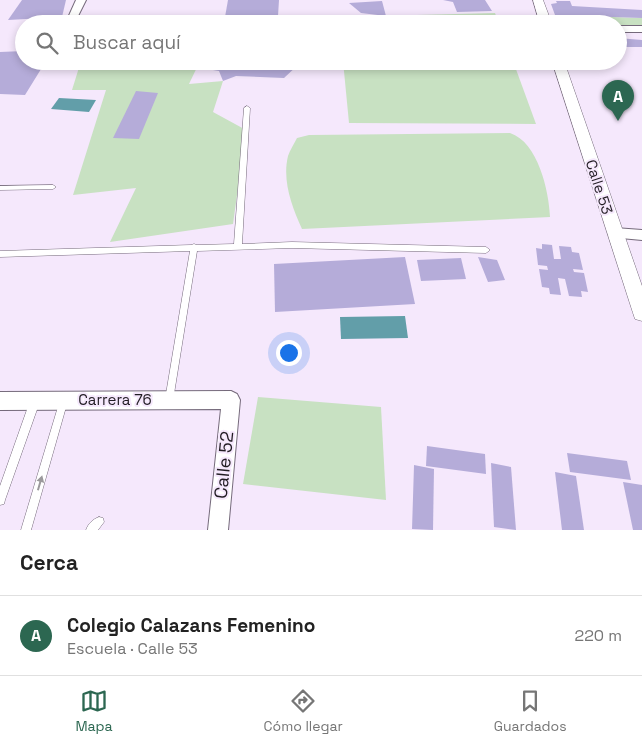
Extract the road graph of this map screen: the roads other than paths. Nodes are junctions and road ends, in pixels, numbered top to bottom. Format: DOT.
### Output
graph roads {
  1 [pos="81,0"];
  2 [pos="538,0"];
  3 [pos="74,15"];
  4 [pos="543,15"];
  5 [pos="627,29"];
  6 [pos="642,29"];
  7 [pos="561,70"];
  8 [pos="247,108"];
  9 [pos="53,187"];
  10 [pos="0,188"];
  11 [pos="615,233"];
  12 [pos="642,235"];
  13 [pos="238,246"];
  14 [pos="194,247"];
  15 [pos="486,250"];
  16 [pos="0,254"];
  17 [pos="642,312"];
  18 [pos="35,400"];
  19 [pos="64,400"];
  20 [pos="170,400"];
  21 [pos="231,400"];
  22 [pos="0,401"];
  23 [pos="0,500"];
  24 [pos="100,522"];
  25 [pos="26,530"];
  26 [pos="91,530"];
  27 [pos="218,530"];
  1 -- 3 [label="street"];
  2 -- 4 [label="street"];
  5 -- 6 [label="street"];
  7 -- 11 [label="street, Calle 53"];
  8 -- 13 [label="lane"];
  9 -- 10 [label="lane"];
  11 -- 12 [label="street"];
  11 -- 17 [label="street, Calle 53"];
  13 -- 14 [label="lane"];
  13 -- 15 [label="lane"];
  14 -- 16 [label="lane"];
  14 -- 20 [label="lane"];
  18 -- 19 [label="street, Carrera 76"];
  18 -- 22 [label="street, Carrera 76"];
  18 -- 23 [label="lane"];
  19 -- 20 [label="street, Carrera 76"];
  25 -- 19 [label="lane, one-way"];
  20 -- 21 [label="street, Carrera 76"];
  21 -- 27 [label="street, Calle 52"];
  24 -- 26 [label="lane"];
}
